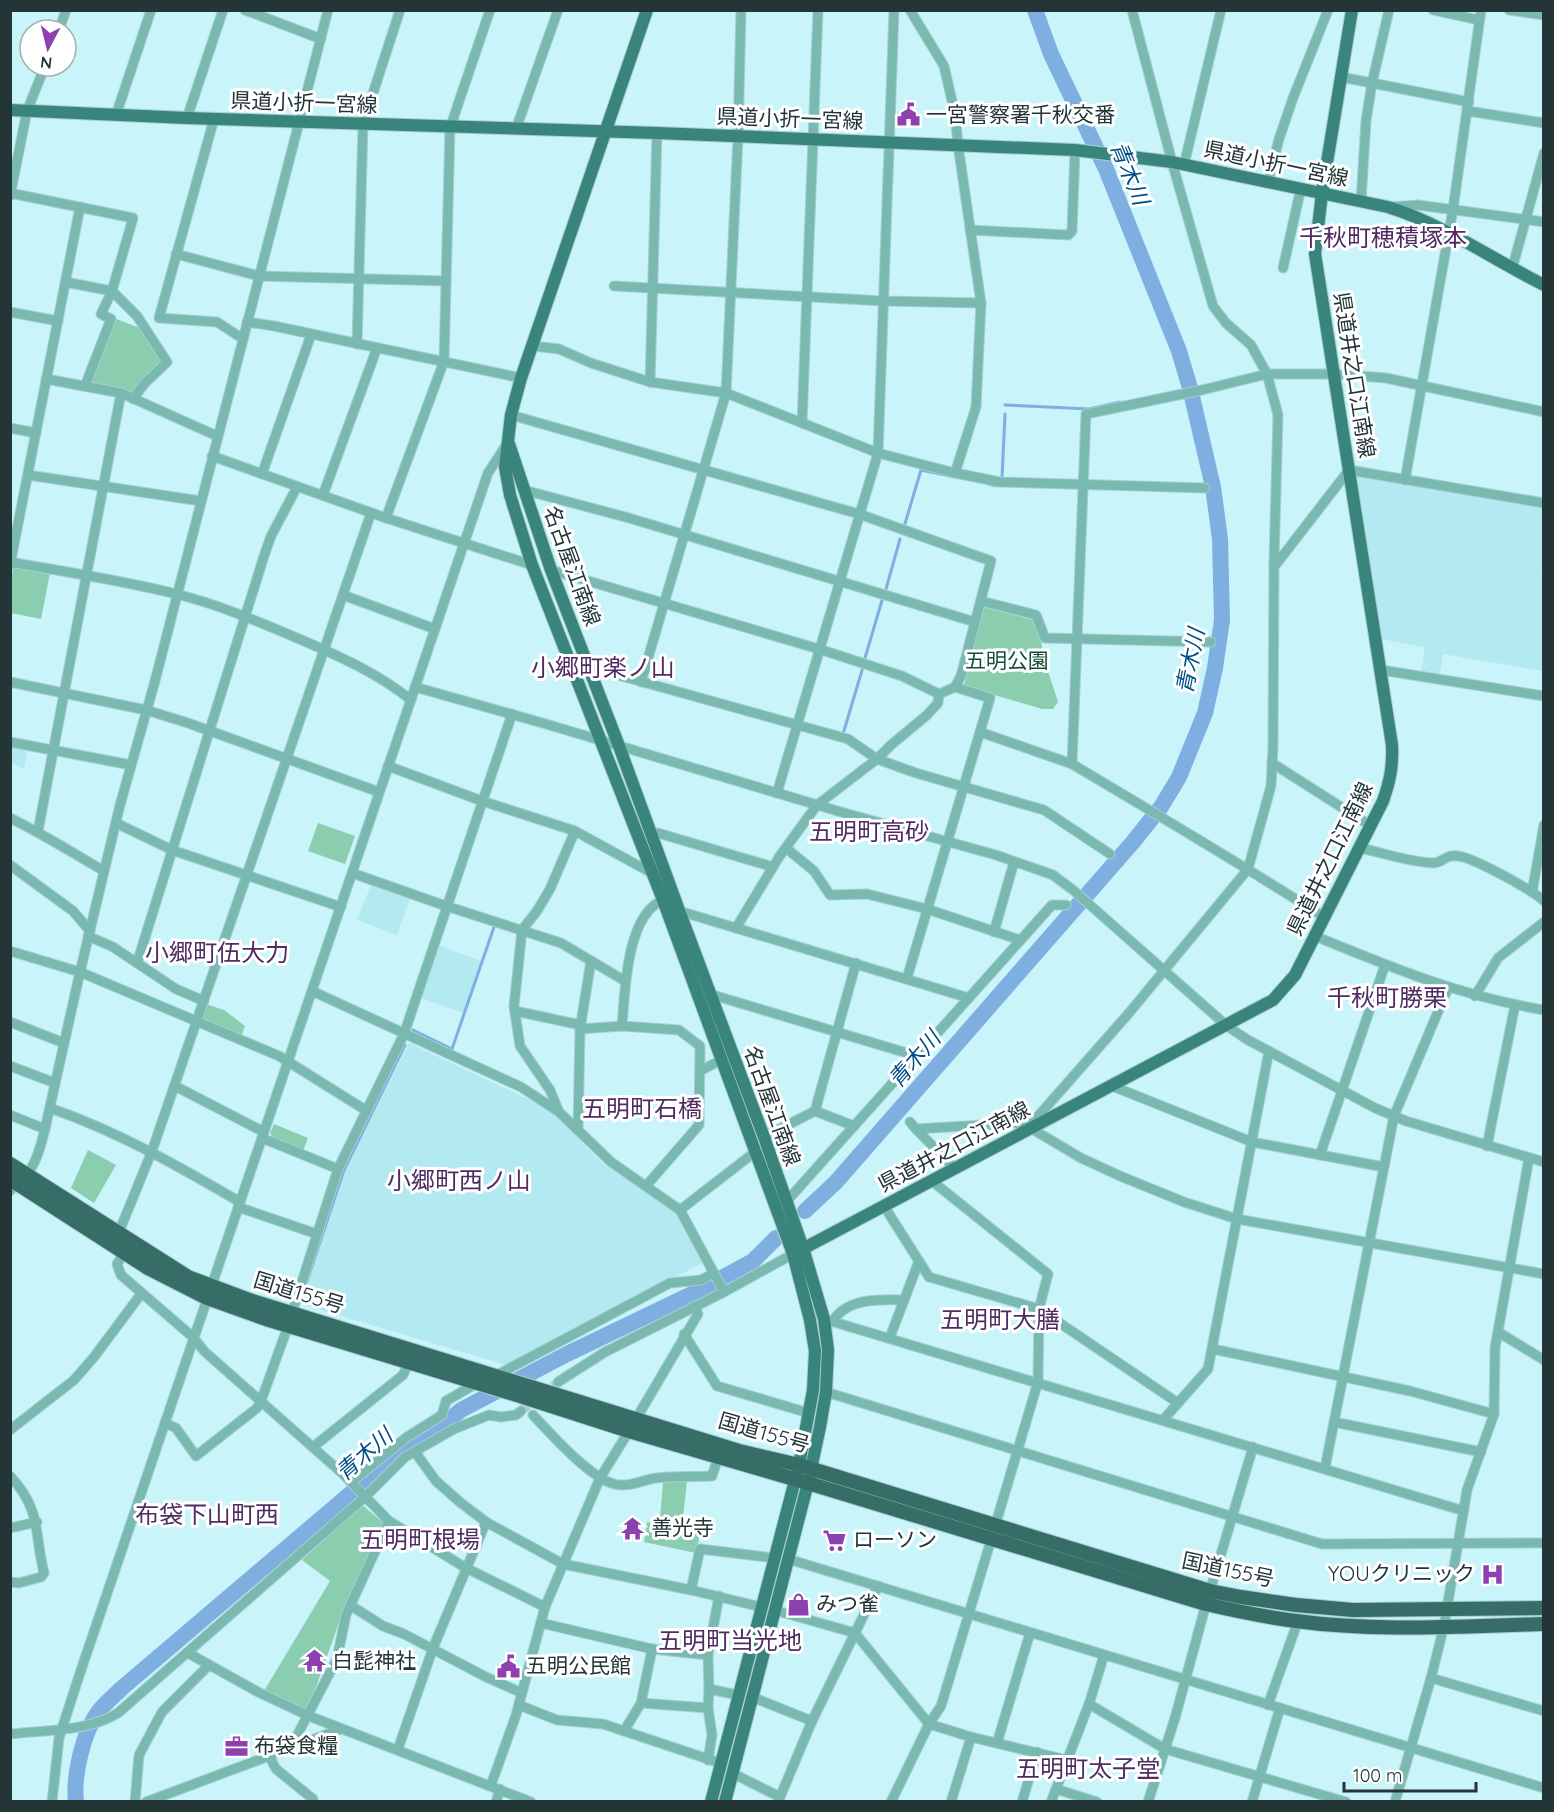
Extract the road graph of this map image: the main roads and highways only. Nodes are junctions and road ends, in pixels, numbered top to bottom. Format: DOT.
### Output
graph roads {
  1 [pos="647,10"];
  2 [pos="1352,10"];
  3 [pos="10,110"];
  4 [pos="606,132"];
  5 [pos="1322,192"];
  6 [pos="1544,285"];
  7 [pos="508,443"];
  8 [pos="10,1164"];
  9 [pos="16,1181"];
  10 [pos="798,1251"];
  11 [pos="209,1292"];
  12 [pos="290,1319"];
  13 [pos="632,1425"];
  14 [pos="805,1467"];
  15 [pos="802,1482"];
  16 [pos="993,1533"];
  17 [pos="1208,1597"];
  18 [pos="1544,1608"];
  19 [pos="1544,1624"];
  20 [pos="711,1802"];
  21 [pos="725,1802"];
  1 -- 4 [label="main road, 名古屋江南線"];
  2 -- 5 [label="main road, 県道井之口江南線"];
  3 -- 4 [label="main road, 県道小折一宮線"];
  4 -- 5 [label="main road, 県道小折一宮線"];
  4 -- 7 [label="main road, 名古屋江南線"];
  5 -- 6 [label="main road, 県道小折一宮線"];
  5 -- 10 [label="main road, 県道井之口江南線"];
  7 -- 10 [label="main road, 名古屋江南線"];
  7 -- 10 [label="main road, 名古屋江南線"];
  8 -- 9 [label="highway, 国道155号"];
  9 -- 11 [label="highway, 国道155号"];
  9 -- 11 [label="highway, 国道155号"];
  10 -- 14 [label="main road, 名古屋江南線"];
  10 -- 14 [label="main road, 名古屋江南線"];
  11 -- 12 [label="highway, 国道155号"];
  12 -- 13 [label="highway, 国道155号"];
  12 -- 13 [label="highway, 国道155号"];
  13 -- 14 [label="highway, 国道155号"];
  13 -- 15 [label="highway, 国道155号"];
  14 -- 15 [label="main road, 名古屋江南線"];
  14 -- 16 [label="highway, 国道155号"];
  15 -- 16 [label="highway, 国道155号"];
  15 -- 20 [label="main road, 名古屋江南線"];
  15 -- 21 [label="main road, 名古屋江南線"];
  16 -- 17 [label="highway, 国道155号"];
  17 -- 18 [label="highway, 国道155号"];
  17 -- 19 [label="highway, 国道155号"];
}
